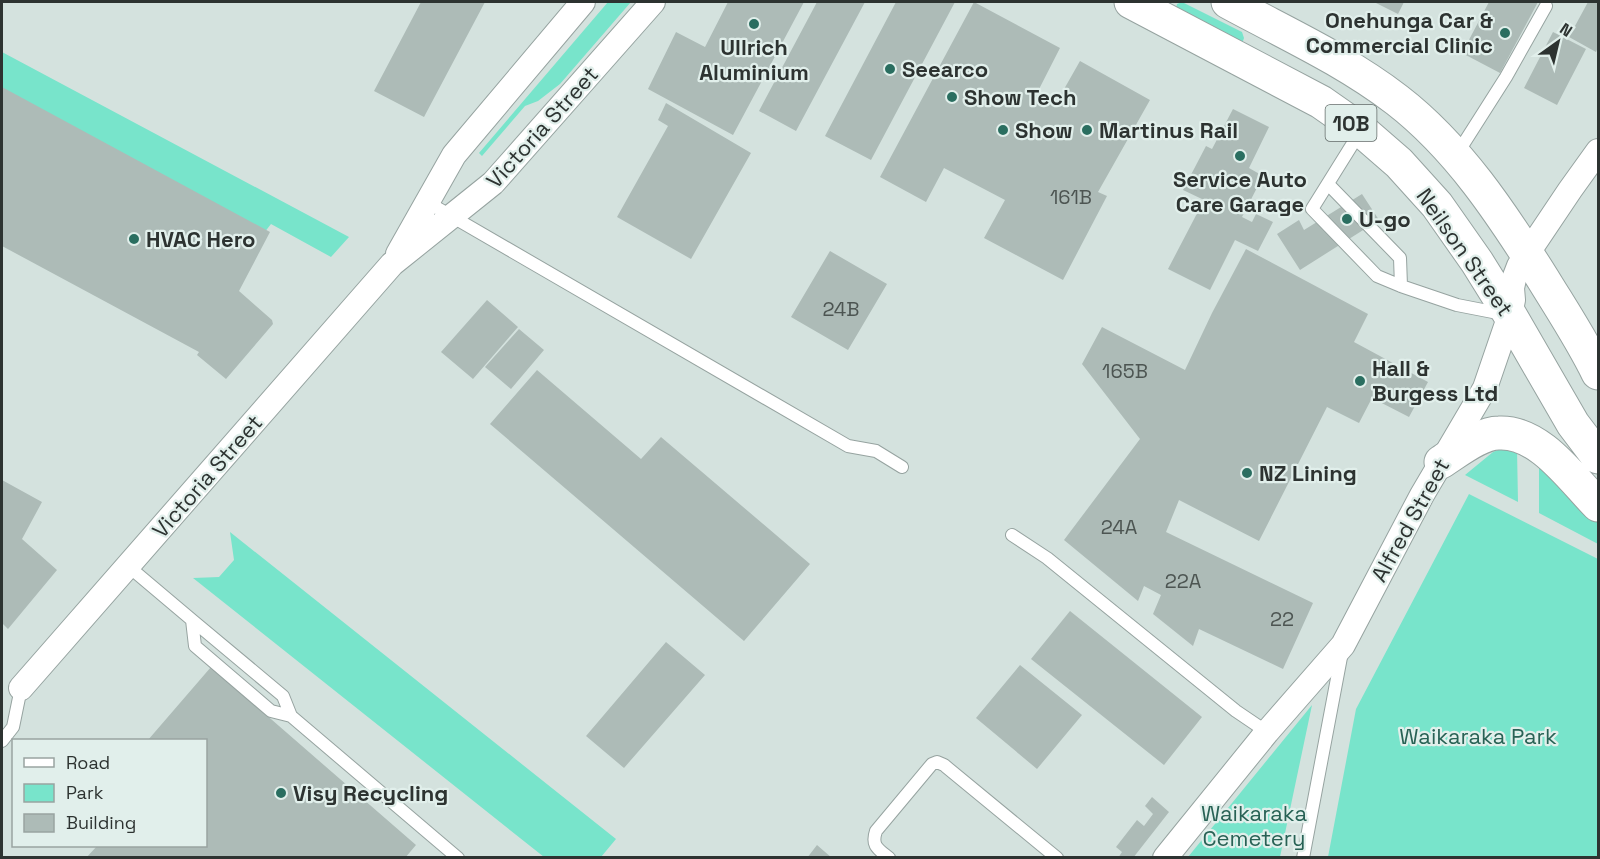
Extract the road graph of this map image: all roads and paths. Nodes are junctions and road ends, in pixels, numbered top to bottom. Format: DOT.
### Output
graph roads {
  1 [pos="583,2"];
  2 [pos="653,2"];
  3 [pos="1228,2"];
  4 [pos="1142,4"];
  5 [pos="1546,6"];
  6 [pos="1271,25"];
  7 [pos="1251,65"];
  8 [pos="1361,130"];
  9 [pos="1599,151"];
  10 [pos="1455,157"];
  11 [pos="1328,184"];
  12 [pos="427,202"];
  13 [pos="451,217"];
  14 [pos="1527,254"];
  15 [pos="392,264"];
  16 [pos="1401,286"];
  17 [pos="1510,315"];
  18 [pos="1599,373"];
  19 [pos="1599,457"];
  20 [pos="1441,462"];
  21 [pos="902,467"];
  22 [pos="1599,505"];
  23 [pos="1012,536"];
  24 [pos="128,566"];
  25 [pos="192,620"];
  26 [pos="1343,645"];
  27 [pos="21,688"];
  28 [pos="291,716"];
  29 [pos="1267,732"];
  30 [pos="2,741"];
  31 [pos="458,858"];
  32 [pos="889,858"];
  33 [pos="1057,858"];
  34 [pos="1165,858"];
  35 [pos="1303,858"];
  1 -- 12 [label="street, Victoria Street"];
  2 -- 13 [label="street, Victoria Street"];
  3 -- 6 [label="main road, 10B"];
  4 -- 7 [label="main road, Neilson Street / 10B"];
  5 -- 10 [label="lane"];
  6 -- 7 [label="main road"];
  6 -- 10 [label="main road, 10B"];
  7 -- 8 [label="main road, Neilson Street / 10B"];
  8 -- 11 [label="lane"];
  8 -- 17 [label="main road, Neilson Street / 10B"];
  9 -- 14 [label="street, Alfred Street"];
  10 -- 14 [label="main road, 10B"];
  11 -- 16 [label="lane"];
  11 -- 16 [label="lane"];
  12 -- 13 [label="lane"];
  12 -- 15 [label="street, Victoria Street"];
  13 -- 15 [label="street, Victoria Street"];
  13 -- 21 [label="lane"];
  14 -- 17 [label="street, Alfred Street"];
  14 -- 18 [label="main road, 10B"];
  15 -- 24 [label="street, Victoria Street"];
  16 -- 17 [label="lane"];
  17 -- 19 [label="main road, Neilson Street / 10B"];
  17 -- 20 [label="street, Alfred Street"];
  20 -- 22 [label="main road"];
  20 -- 26 [label="street, Alfred Street"];
  23 -- 29 [label="lane"];
  24 -- 25 [label="lane"];
  24 -- 27 [label="street, Victoria Street"];
  25 -- 28 [label="lane"];
  25 -- 28 [label="lane"];
  26 -- 29 [label="street, Alfred Street"];
  26 -- 35 [label="lane"];
  27 -- 30 [label="lane"];
  28 -- 31 [label="lane"];
  29 -- 34 [label="street, Alfred Street"];
  32 -- 33 [label="lane"];
}
